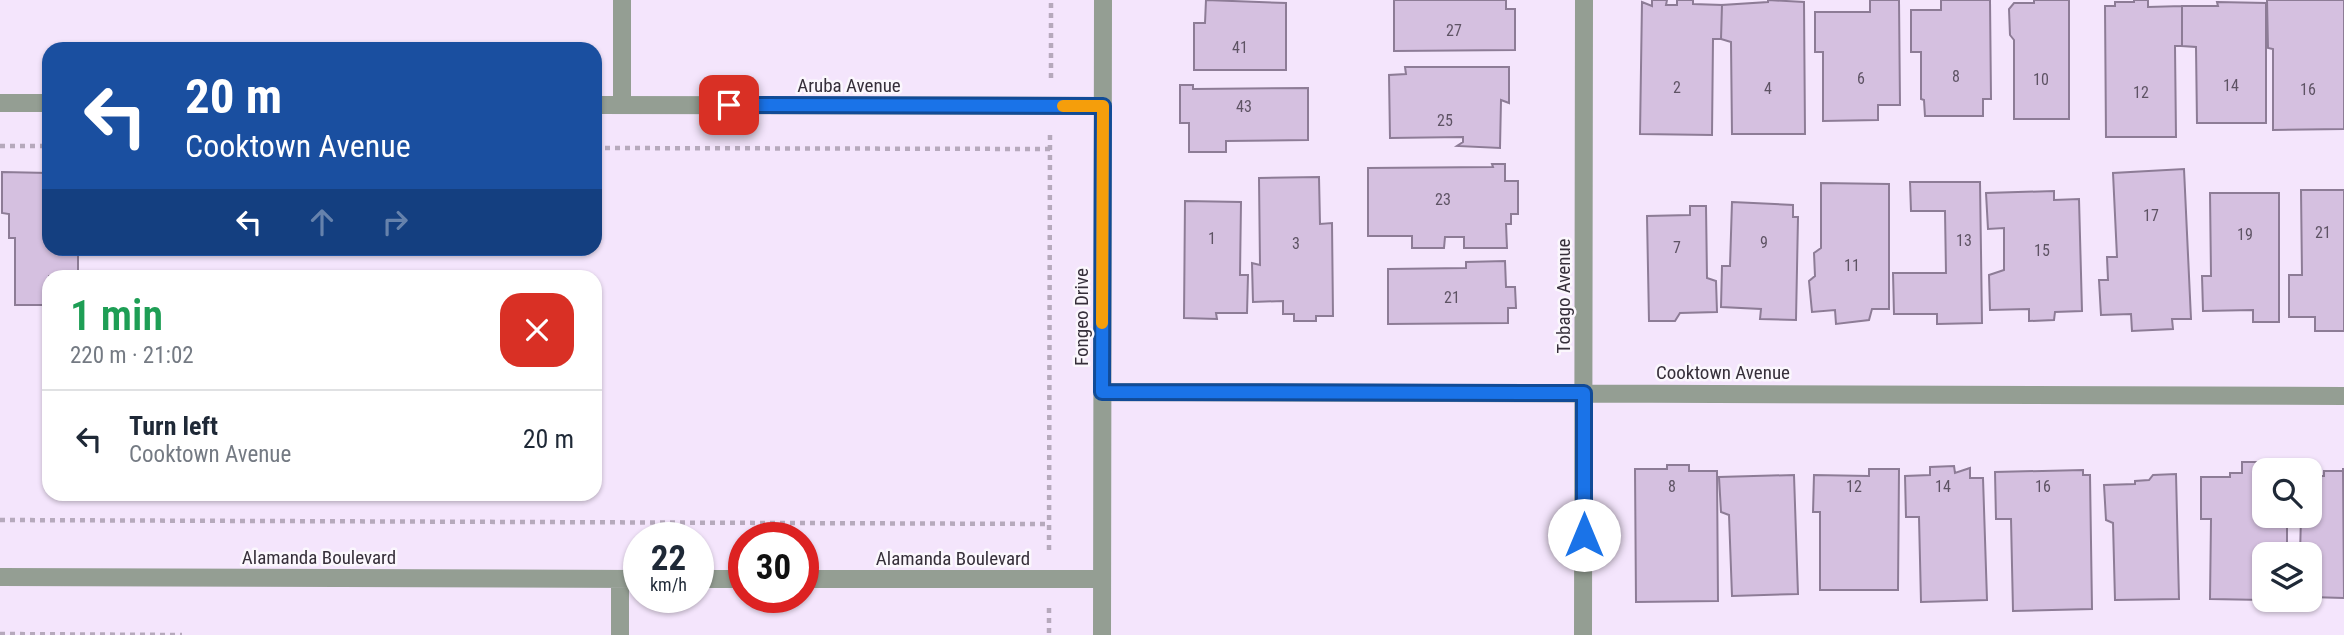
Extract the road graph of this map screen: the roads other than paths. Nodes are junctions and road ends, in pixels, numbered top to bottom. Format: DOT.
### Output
graph roads {
  1 [pos="622,0"];
  2 [pos="1103,0"];
  3 [pos="1584,0"];
  4 [pos="0,103"];
  5 [pos="42,103"];
  6 [pos="602,105"];
  7 [pos="622,105"];
  8 [pos="1103,106"];
  9 [pos="1102,392"];
  10 [pos="1584,393"];
  11 [pos="2344,396"];
  12 [pos="0,577"];
  13 [pos="620,579"];
  14 [pos="819,579"];
  15 [pos="1102,579"];
  16 [pos="620,635"];
  17 [pos="1102,635"];
  18 [pos="1583,635"];
  1 -- 7 [label="street"];
  2 -- 8 [label="street, Fongeo Drive"];
  3 -- 10 [label="street, Tobago Avenue"];
  4 -- 5 [label="street"];
  6 -- 7 [label="street, Aruba Avenue"];
  7 -- 8 [label="street, Aruba Avenue"];
  8 -- 9 [label="street, Fongeo Drive"];
  9 -- 10 [label="street, Cooktown Avenue"];
  9 -- 15 [label="street, Fongeo Drive"];
  10 -- 11 [label="street, Cooktown Avenue"];
  10 -- 18 [label="street, Tobago Avenue"];
  12 -- 13 [label="street, Alamanda Boulevard"];
  13 -- 16 [label="street"];
  14 -- 15 [label="street, Alamanda Boulevard"];
  15 -- 17 [label="street, Fongeo Drive"];
}
